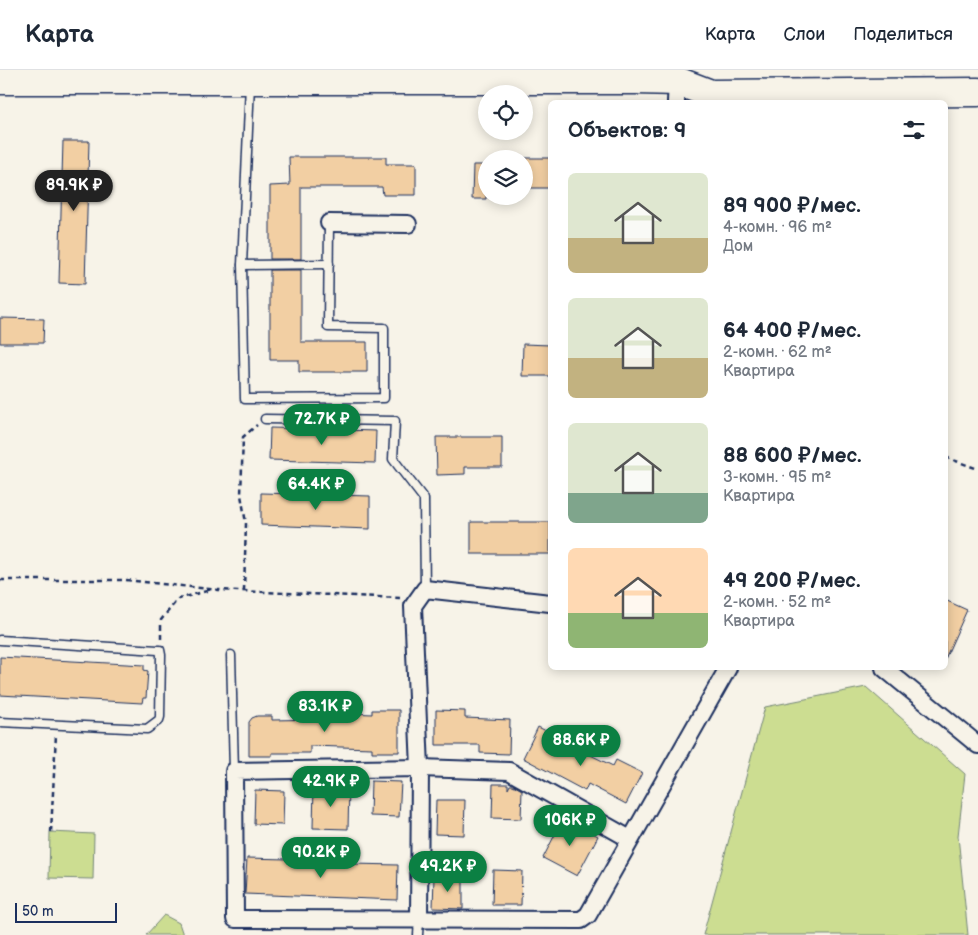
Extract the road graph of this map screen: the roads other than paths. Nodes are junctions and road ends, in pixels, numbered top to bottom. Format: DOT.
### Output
graph roads {
  1 [pos="705,70"];
  2 [pos="250,75"];
  3 [pos="462,75"];
  4 [pos="591,75"];
  5 [pos="13,76"];
  6 [pos="676,92"];
  7 [pos="978,92"];
  8 [pos="817,98"];
  9 [pos="329,223"];
  10 [pos="408,224"];
  11 [pos="329,264"];
  12 [pos="242,265"];
  13 [pos="265,419"];
  14 [pos="422,593"];
  15 [pos="548,603"];
  16 [pos="0,640"];
  17 [pos="231,655"];
  18 [pos="727,670"];
  19 [pos="886,670"];
  20 [pos="0,722"];
  21 [pos="978,745"];
  22 [pos="420,768"];
  23 [pos="234,771"];
  24 [pos="630,839"];
  25 [pos="418,928"];
  1 -- 6 [label="highway"];
  2 -- 3 [label="highway"];
  2 -- 5 [label="highway"];
  2 -- 12 [label="lane"];
  3 -- 4 [label="highway"];
  4 -- 6 [label="highway"];
  6 -- 8 [label="highway"];
  7 -- 8 [label="highway"];
  9 -- 10 [label="street"];
  9 -- 11 [label="lane"];
  11 -- 12 [label="lane"];
  11 -- 12 [label="lane"];
  13 -- 14 [label="lane"];
  14 -- 15 [label="street"];
  14 -- 22 [label="street"];
  16 -- 20 [label="lane"];
  17 -- 23 [label="lane"];
  18 -- 24 [label="street"];
  19 -- 21 [label="street"];
  22 -- 23 [label="street"];
  22 -- 24 [label="street"];
  22 -- 25 [label="street"];
  23 -- 25 [label="street"];
  24 -- 25 [label="street"];
}
